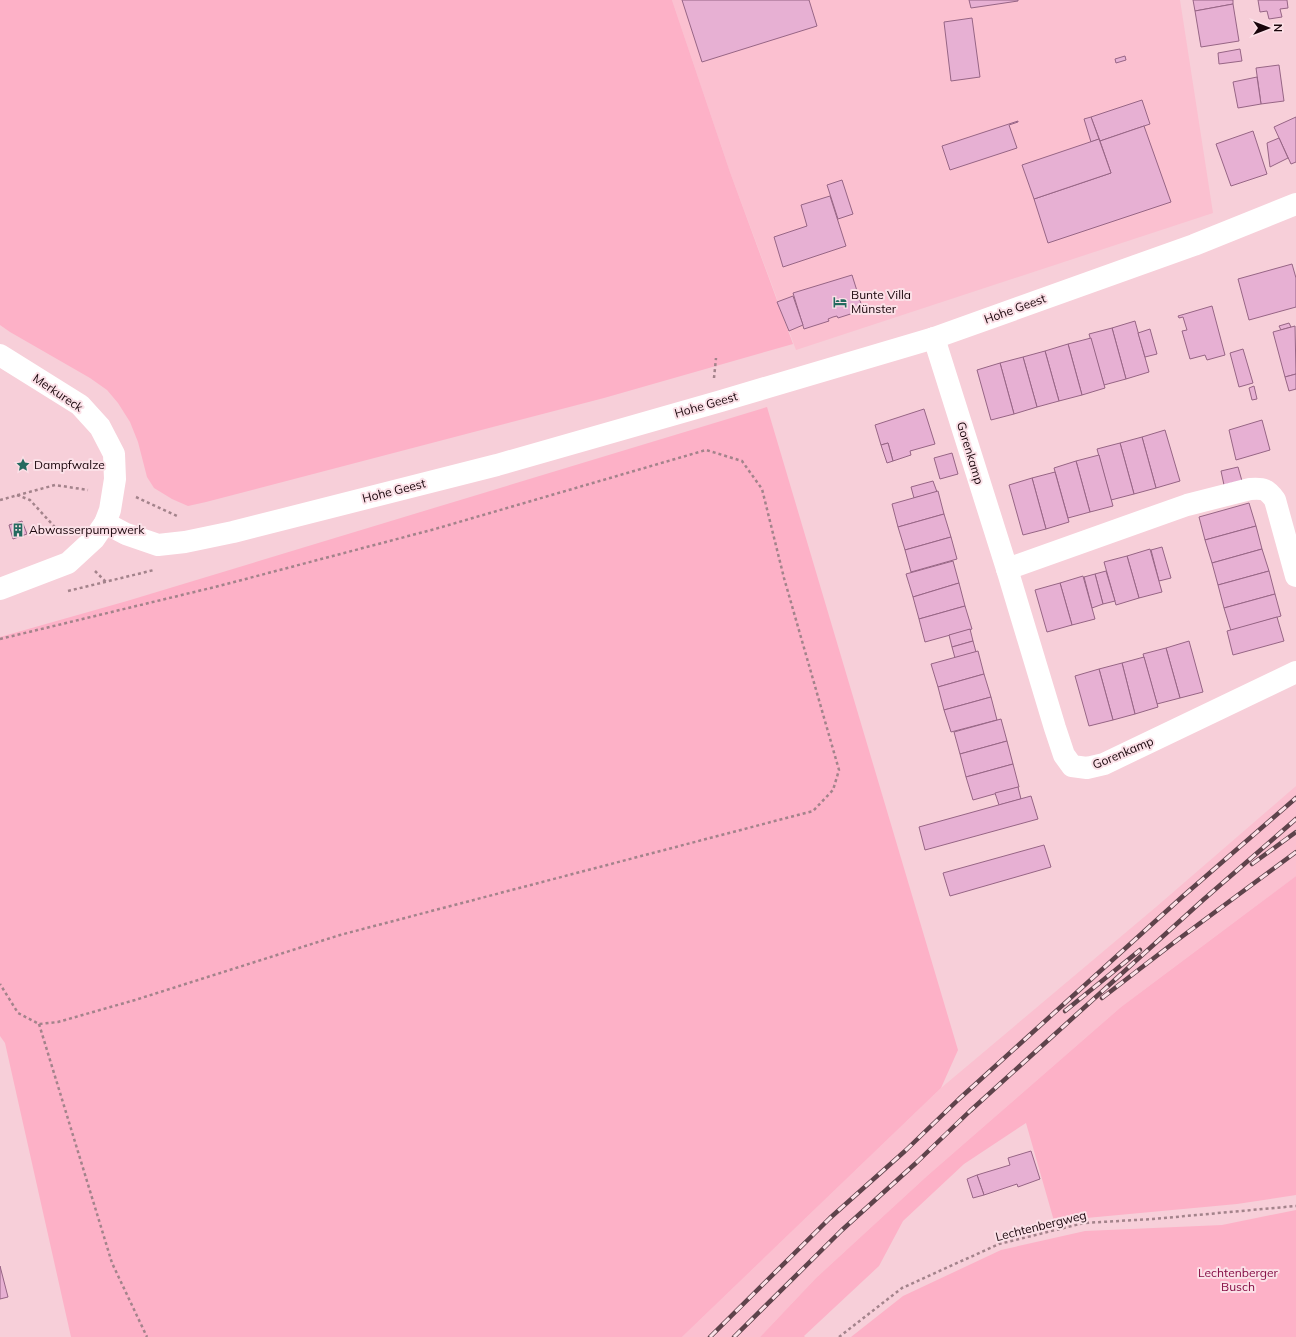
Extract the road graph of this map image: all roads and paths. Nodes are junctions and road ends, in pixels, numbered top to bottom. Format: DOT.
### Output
graph roads {
  1 [pos="1296,204"];
  2 [pos="934,338"];
  3 [pos="0,355"];
  4 [pos="0,500"];
  5 [pos="109,509"];
  6 [pos="184,518"];
  7 [pos="1007,569"];
  8 [pos="158,570"];
  9 [pos="1296,576"];
  10 [pos="0,589"];
  11 [pos="64,592"];
  12 [pos="0,638"];
  13 [pos="1296,672"];
  14 [pos="0,984"];
  15 [pos="39,1024"];
  16 [pos="1296,1206"];
  17 [pos="147,1337"];
  18 [pos="839,1337"];
  1 -- 2 [label="street, Hohe Geest"];
  2 -- 5 [label="street, Hohe Geest"];
  2 -- 7 [label="street, Gorenkamp"];
  3 -- 5 [label="street, Merkureck"];
  4 -- 5 [label="path"];
  5 -- 6 [label="path"];
  5 -- 10 [label="street"];
  7 -- 9 [label="street"];
  7 -- 13 [label="street, Gorenkamp"];
  8 -- 11 [label="path"];
  12 -- 15 [label="path"];
  14 -- 15 [label="path"];
  15 -- 17 [label="path"];
  16 -- 18 [label="path, Lechtenbergweg"];
}
